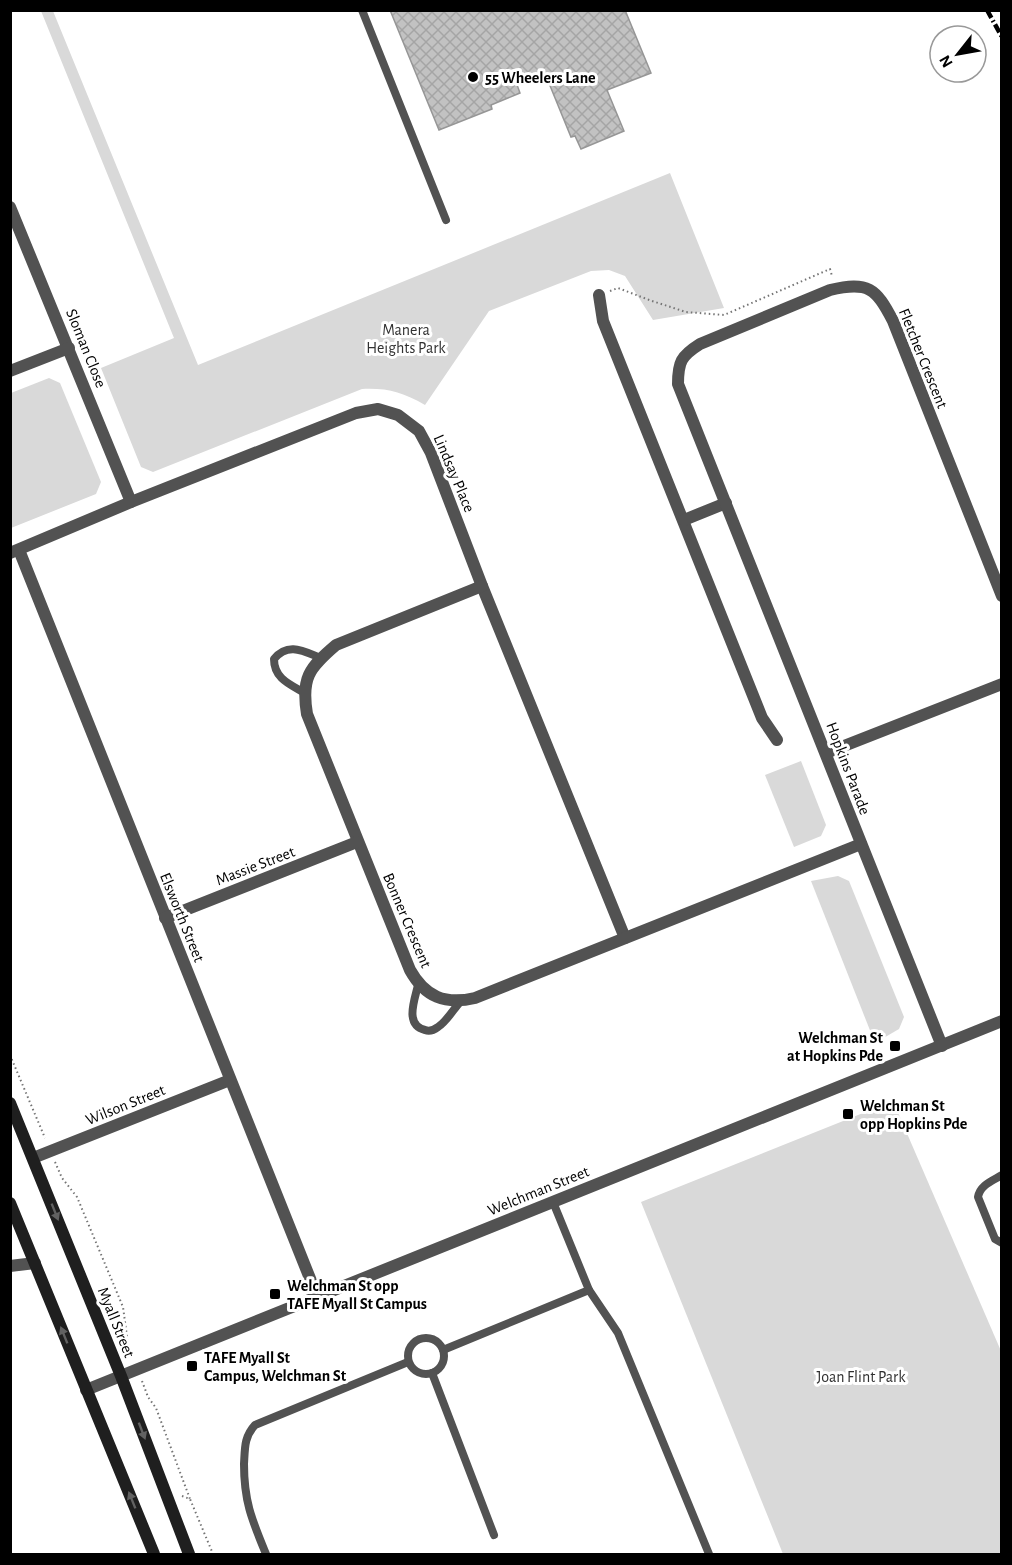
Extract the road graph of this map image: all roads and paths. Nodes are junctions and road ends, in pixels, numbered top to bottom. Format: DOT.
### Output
graph roads {
  1 [pos="362,10"];
  2 [pos="10,207"];
  3 [pos="446,220"];
  4 [pos="837,288"];
  5 [pos="599,295"];
  6 [pos="69,348"];
  7 [pos="685,354"];
  8 [pos="10,371"];
  9 [pos="131,502"];
  10 [pos="726,503"];
  11 [pos="684,520"];
  12 [pos="15,551"];
  13 [pos="482,586"];
  14 [pos="1002,596"];
  15 [pos="321,658"];
  16 [pos="1002,684"];
  17 [pos="303,692"];
  18 [pos="777,740"];
  19 [pos="826,753"];
  20 [pos="357,842"];
  21 [pos="861,844"];
  22 [pos="165,918"];
  23 [pos="625,938"];
  24 [pos="418,985"];
  25 [pos="460,1002"];
  26 [pos="1000,1025"];
  27 [pos="942,1046"];
  28 [pos="10,1054"];
  29 [pos="230,1080"];
  30 [pos="10,1103"];
  31 [pos="51,1151"];
  32 [pos="33,1158"];
  33 [pos="1002,1175"];
  34 [pos="553,1202"];
  35 [pos="10,1203"];
  36 [pos="1002,1243"];
  37 [pos="35,1263"];
  38 [pos="10,1266"];
  39 [pos="589,1290"];
  40 [pos="317,1296"];
  41 [pos="443,1350"];
  42 [pos="408,1362"];
  43 [pos="138,1369"];
  44 [pos="432,1373"];
  45 [pos="121,1376"];
  46 [pos="86,1390"];
  47 [pos="165,1491"];
  48 [pos="190,1499"];
  49 [pos="494,1535"];
  50 [pos="154,1554"];
  51 [pos="189,1554"];
  52 [pos="213,1554"];
  53 [pos="266,1554"];
  54 [pos="709,1554"];
  1 -- 3 [label="lane"];
  2 -- 6 [label="street, Sloman Close"];
  4 -- 5 [label="path"];
  4 -- 7 [label="street, Fletcher Crescent"];
  4 -- 14 [label="street, Fletcher Crescent"];
  5 -- 11 [label="street"];
  6 -- 8 [label="street"];
  6 -- 9 [label="street, Sloman Close"];
  7 -- 10 [label="street, Hopkins Parade"];
  9 -- 12 [label="street, Lindsay Place"];
  9 -- 13 [label="street, Lindsay Place"];
  10 -- 11 [label="street"];
  10 -- 19 [label="street, Hopkins Parade"];
  11 -- 18 [label="street"];
  12 -- 22 [label="street, Elsworth Street"];
  13 -- 15 [label="street"];
  13 -- 23 [label="street, Lindsay Place"];
  15 -- 17 [label="street"];
  15 -- 17 [label="lane"];
  16 -- 19 [label="street"];
  17 -- 20 [label="street, Bonner Crescent"];
  19 -- 21 [label="street, Hopkins Parade"];
  20 -- 22 [label="street, Massie Street"];
  20 -- 24 [label="street, Bonner Crescent"];
  21 -- 23 [label="street"];
  21 -- 27 [label="street, Hopkins Parade"];
  22 -- 29 [label="street, Elsworth Street"];
  23 -- 25 [label="street"];
  24 -- 25 [label="street, Bonner Crescent"];
  24 -- 25 [label="lane"];
  26 -- 27 [label="street, Welchman Street"];
  27 -- 34 [label="street, Welchman Street"];
  28 -- 31 [label="path"];
  29 -- 31 [label="street, Wilson Street"];
  29 -- 40 [label="street, Elsworth Street"];
  30 -- 32 [label="street, Myall Street"];
  31 -- 32 [label="street, Wilson Street"];
  31 -- 43 [label="path"];
  32 -- 45 [label="street, Myall Street, one-way"];
  33 -- 36 [label="lane"];
  34 -- 39 [label="lane"];
  34 -- 40 [label="street, Welchman Street"];
  35 -- 37 [label="street"];
  37 -- 38 [label="street"];
  46 -- 37 [label="street, one-way"];
  39 -- 41 [label="lane"];
  39 -- 54 [label="lane"];
  40 -- 43 [label="street, Welchman Street"];
  41 -- 42 [label="lane"];
  41 -- 44 [label="lane"];
  42 -- 44 [label="lane"];
  42 -- 53 [label="lane"];
  43 -- 45 [label="street, Welchman Street"];
  43 -- 48 [label="path"];
  44 -- 49 [label="lane"];
  45 -- 46 [label="street, Welchman Street"];
  45 -- 47 [label="street, Myall Street, one-way"];
  50 -- 46 [label="street, one-way"];
  47 -- 48 [label="path"];
  47 -- 51 [label="street, Myall Street"];
  48 -- 52 [label="path"];
}
